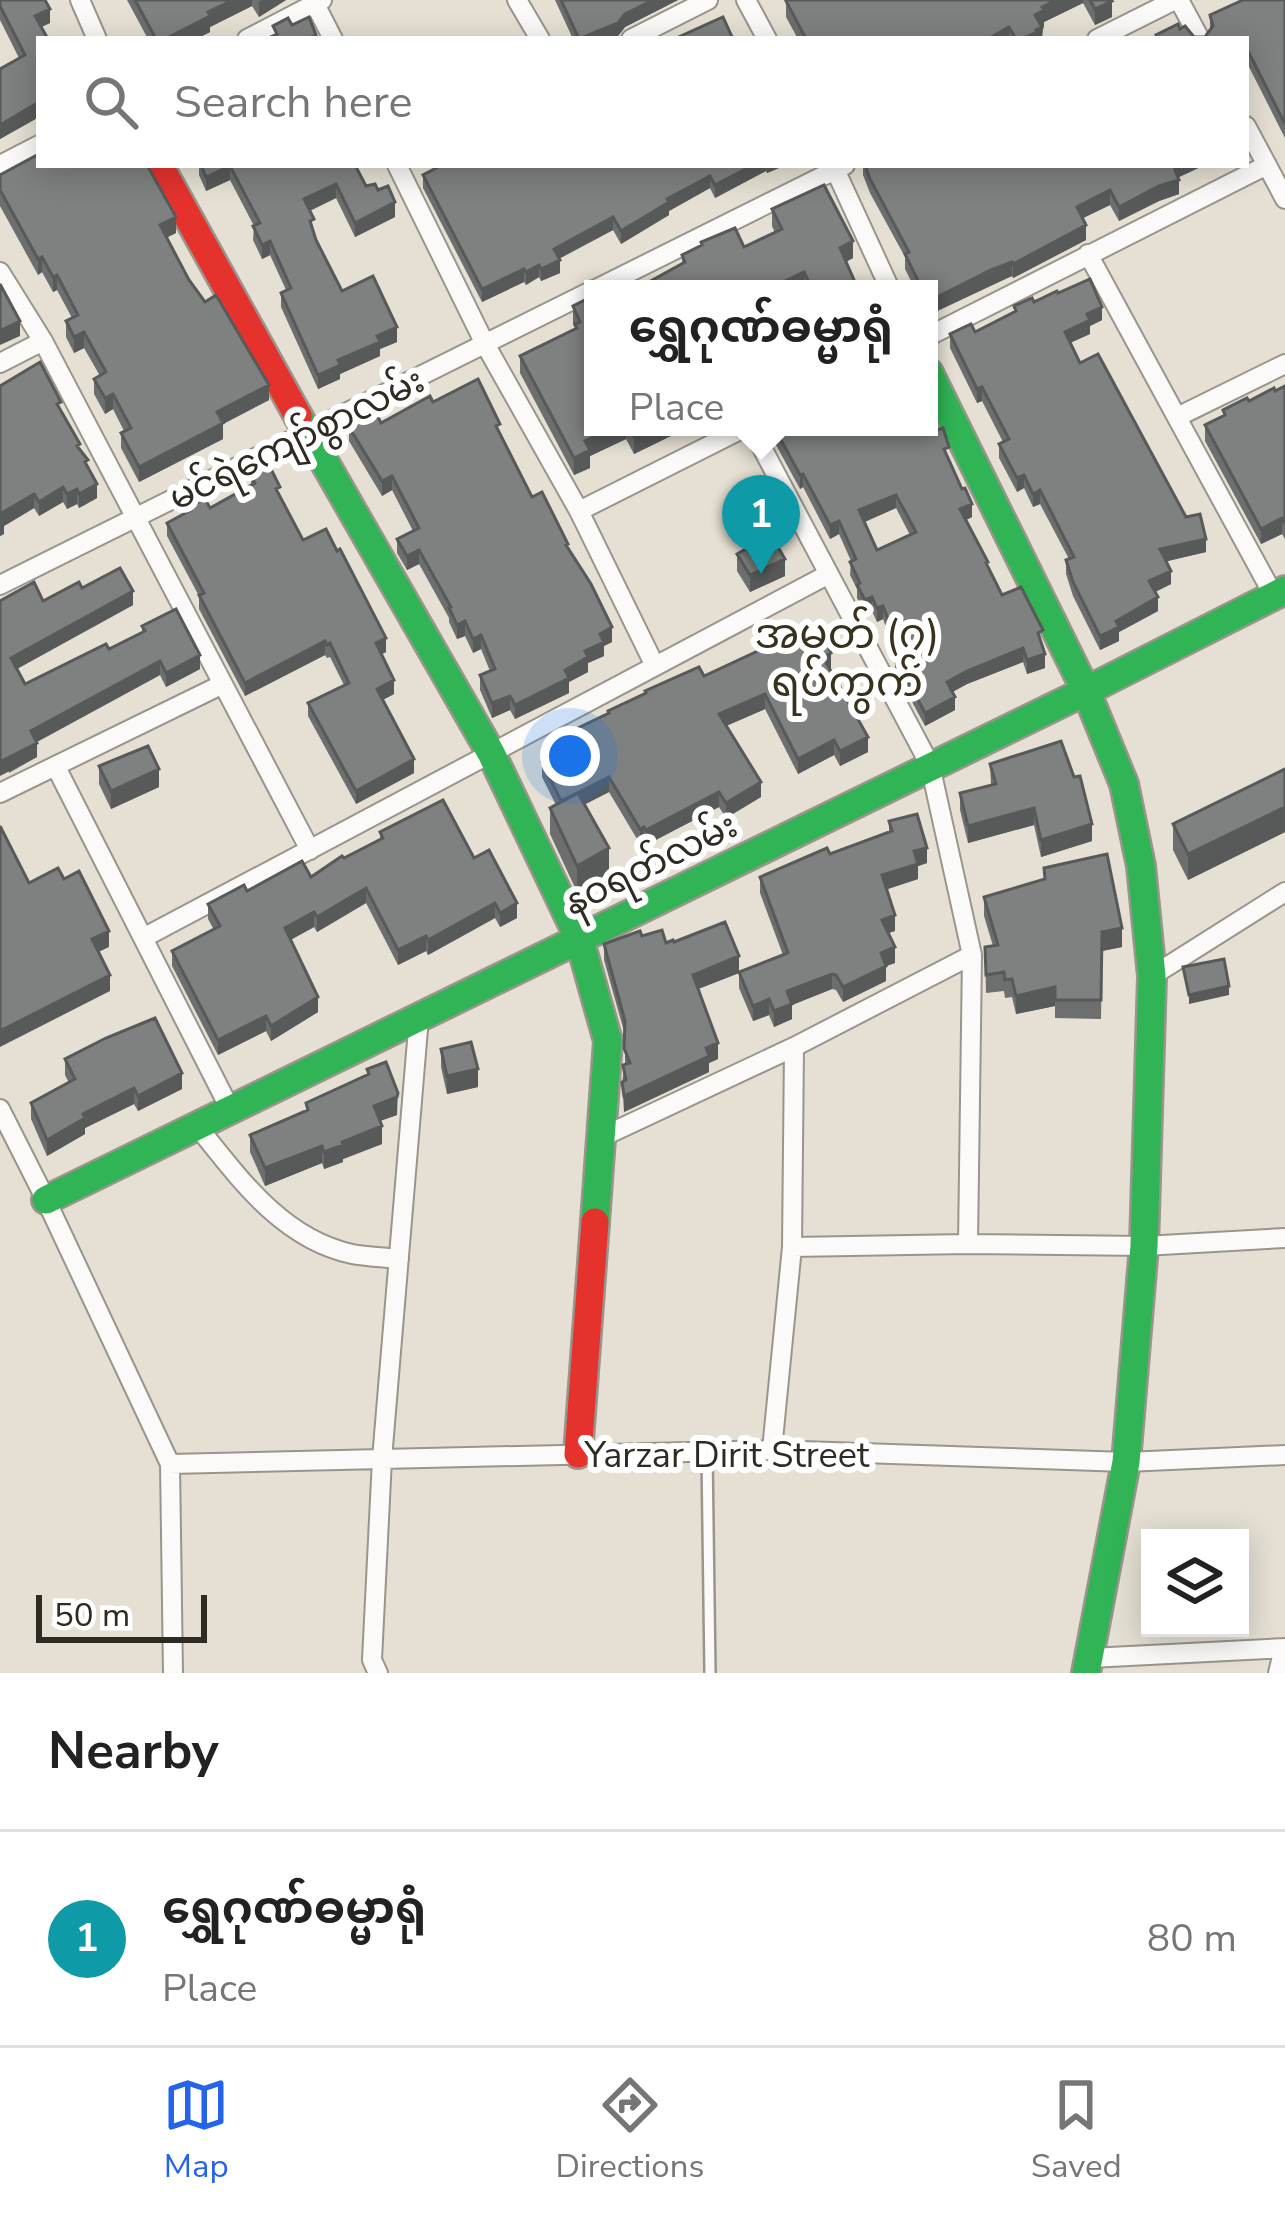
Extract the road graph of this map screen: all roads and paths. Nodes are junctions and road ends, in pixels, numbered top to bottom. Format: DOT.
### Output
graph roads {
  1 [pos="80,0"];
  2 [pos="517,0"];
  3 [pos="708,0"];
  4 [pos="746,0"];
  5 [pos="1177,0"];
  6 [pos="319,2"];
  7 [pos="96,36"];
  8 [pos="253,36"];
  9 [pos="332,36"];
  10 [pos="538,36"];
  11 [pos="637,36"];
  12 [pos="765,36"];
  13 [pos="1103,36"];
  14 [pos="1198,36"];
  15 [pos="1249,132"];
  16 [pos="36,147"];
  17 [pos="0,165"];
  18 [pos="1267,165"];
  19 [pos="161,168"];
  20 [pos="398,168"];
  21 [pos="836,168"];
  22 [pos="838,168"];
  23 [pos="1285,199"];
  24 [pos="1088,254"];
  25 [pos="0,272"];
  26 [pos="615,280"];
  27 [pos="886,280"];
  28 [pos="584,295"];
  29 [pos="938,331"];
  30 [pos="43,341"];
  31 [pos="485,344"];
  32 [pos="0,363"];
  33 [pos="1285,364"];
  34 [pos="938,391"];
  35 [pos="1178,417"];
  36 [pos="307,432"];
  37 [pos="731,436"];
  38 [pos="754,436"];
  39 [pos="579,512"];
  40 [pos="136,518"];
  41 [pos="827,575"];
  42 [pos="0,585"];
  43 [pos="1280,593"];
  44 [pos="655,666"];
  45 [pos="223,684"];
  46 [pos="1085,691"];
  47 [pos="491,753"];
  48 [pos="930,765"];
  49 [pos="56,767"];
  50 [pos="0,793"];
  51 [pos="310,850"];
  52 [pos="1285,892"];
  53 [pos="143,938"];
  54 [pos="579,938"];
  55 [pos="971,955"];
  56 [pos="1152,976"];
  57 [pos="419,1016"];
  58 [pos="794,1047"];
  59 [pos="0,1109"];
  60 [pos="230,1109"];
  61 [pos="197,1126"];
  62 [pos="602,1136"];
  63 [pos="46,1200"];
  64 [pos="1285,1238"];
  65 [pos="968,1244"];
  66 [pos="792,1246"];
  67 [pos="1144,1246"];
  68 [pos="398,1259"];
  69 [pos="772,1450"];
  70 [pos="707,1453"];
  71 [pos="578,1454"];
  72 [pos="1285,1455"];
  73 [pos="382,1459"];
  74 [pos="1126,1462"];
  75 [pos="170,1464"];
  76 [pos="1285,1648"];
  77 [pos="1088,1666"];
  78 [pos="173,1673"];
  79 [pos="377,1673"];
  80 [pos="710,1673"];
  81 [pos="1278,1673"];
  1 -- 7 [label="street"];
  2 -- 10 [label="street"];
  3 -- 11 [label="street"];
  4 -- 12 [label="street"];
  5 -- 13 [label="street"];
  5 -- 14 [label="street"];
  6 -- 8 [label="street"];
  6 -- 9 [label="street"];
  15 -- 18 [label="street"];
  16 -- 17 [label="street"];
  18 -- 23 [label="street"];
  18 -- 24 [label="street"];
  19 -- 36 [label="street"];
  20 -- 31 [label="street"];
  21 -- 26 [label="street, မင်ရဲကျော်စွာလမ်း"];
  22 -- 27 [label="street"];
  24 -- 29 [label="street"];
  24 -- 35 [label="street"];
  25 -- 30 [label="street"];
  28 -- 31 [label="street, မင်ရဲကျော်စွာလမ်း"];
  30 -- 32 [label="street"];
  30 -- 40 [label="street"];
  31 -- 36 [label="street, မင်ရဲကျော်စွာလမ်း"];
  31 -- 39 [label="street"];
  33 -- 35 [label="street"];
  34 -- 46 [label="street"];
  35 -- 43 [label="street"];
  36 -- 40 [label="street, မင်ရဲကျော်စွာလမ်း"];
  36 -- 47 [label="street"];
  37 -- 39 [label="street"];
  38 -- 41 [label="street"];
  39 -- 44 [label="street"];
  40 -- 42 [label="street, မင်ရဲကျော်စွာလမ်း"];
  40 -- 45 [label="street"];
  41 -- 44 [label="street"];
  41 -- 48 [label="street"];
  43 -- 46 [label="street, နဝရတ်လမ်း"];
  44 -- 47 [label="street"];
  45 -- 49 [label="street"];
  45 -- 51 [label="street"];
  46 -- 48 [label="street, နဝရတ်လမ်း"];
  46 -- 56 [label="street"];
  47 -- 51 [label="street"];
  47 -- 54 [label="street"];
  48 -- 54 [label="street, နဝရတ်လမ်း"];
  48 -- 55 [label="street"];
  49 -- 50 [label="street"];
  49 -- 53 [label="street"];
  51 -- 53 [label="street"];
  52 -- 56 [label="street"];
  53 -- 60 [label="street"];
  54 -- 57 [label="street, နဝရတ်လမ်း"];
  54 -- 62 [label="street"];
  55 -- 58 [label="street"];
  55 -- 65 [label="street"];
  56 -- 67 [label="street"];
  57 -- 60 [label="street, နဝရတ်လမ်း"];
  57 -- 68 [label="street"];
  58 -- 62 [label="street"];
  58 -- 66 [label="street"];
  59 -- 63 [label="street"];
  60 -- 61 [label="street, နဝရတ်လမ်း"];
  61 -- 63 [label="street, နဝရတ်လမ်း"];
  61 -- 68 [label="street"];
  62 -- 71 [label="street"];
  63 -- 75 [label="street"];
  64 -- 67 [label="street"];
  65 -- 66 [label="street"];
  65 -- 67 [label="street"];
  66 -- 69 [label="street"];
  67 -- 74 [label="street"];
  68 -- 73 [label="street"];
  69 -- 70 [label="street, Yarzar Dirit Street"];
  69 -- 74 [label="street, Yarzar Dirit Street"];
  70 -- 71 [label="street, Yarzar Dirit Street"];
  70 -- 80 [label="lane"];
  71 -- 73 [label="street, Yarzar Dirit Street"];
  72 -- 74 [label="street, Yarzar Dirit Street"];
  73 -- 75 [label="street, Yarzar Dirit Street"];
  73 -- 79 [label="street"];
  74 -- 77 [label="street"];
  75 -- 78 [label="street"];
  76 -- 77 [label="street"];
  76 -- 81 [label="street"];
}
